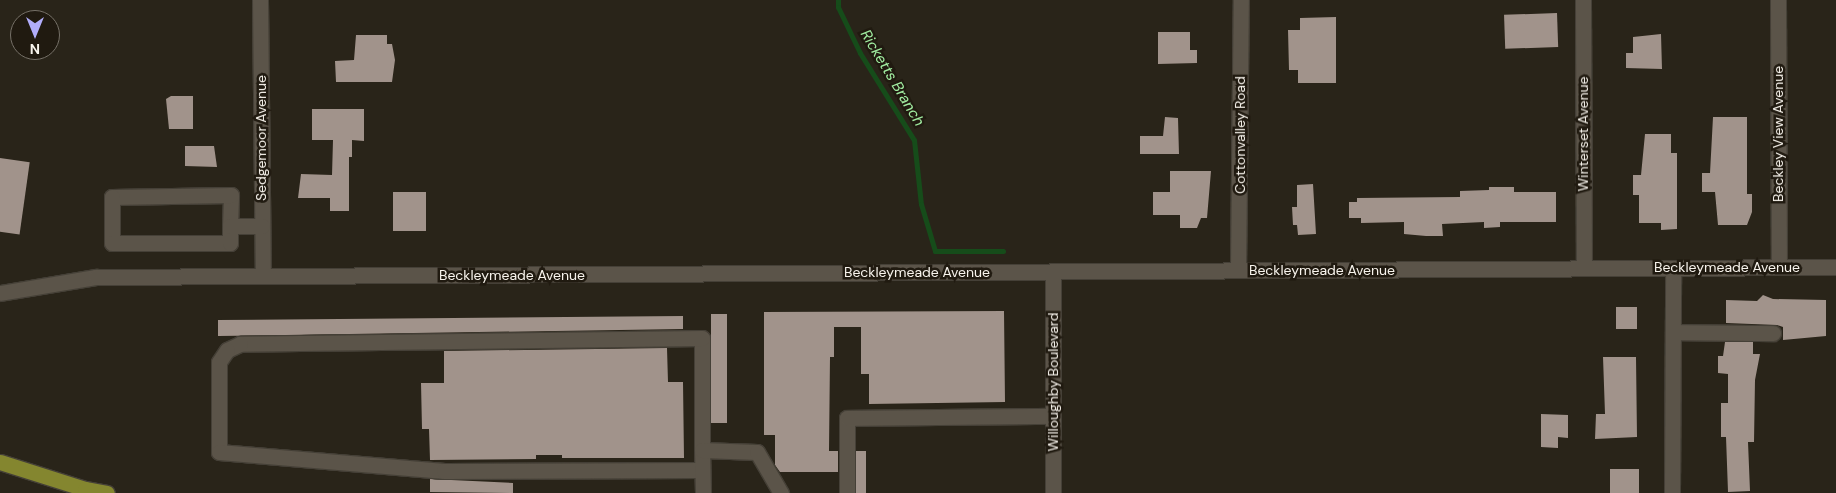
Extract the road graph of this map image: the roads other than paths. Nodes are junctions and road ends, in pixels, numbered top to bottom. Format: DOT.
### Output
graph roads {
  1 [pos="260,0"];
  2 [pos="1241,0"];
  3 [pos="1583,0"];
  4 [pos="1778,0"];
  5 [pos="230,226"];
  6 [pos="262,226"];
  7 [pos="1779,267"];
  8 [pos="1836,267"];
  9 [pos="1584,268"];
  10 [pos="1673,268"];
  11 [pos="1238,270"];
  12 [pos="1053,271"];
  13 [pos="263,276"];
  14 [pos="0,293"];
  15 [pos="1673,332"];
  16 [pos="1773,333"];
  17 [pos="1053,416"];
  18 [pos="702,450"];
  19 [pos="0,462"];
  20 [pos="702,470"];
  21 [pos="107,493"];
  22 [pos="703,493"];
  23 [pos="781,493"];
  24 [pos="847,493"];
  25 [pos="1053,493"];
  26 [pos="1672,493"];
  1 -- 6 [label="street, Sedgemoor Avenue"];
  2 -- 11 [label="street, Cottonvalley Road"];
  3 -- 9 [label="street, Winterset Avenue"];
  4 -- 7 [label="street, Beckley View Avenue"];
  5 -- 5 [label="street"];
  5 -- 6 [label="street"];
  6 -- 13 [label="street, Sedgemoor Avenue"];
  7 -- 8 [label="street, Beckleymeade Avenue"];
  7 -- 10 [label="street, Beckleymeade Avenue"];
  9 -- 10 [label="street, Beckleymeade Avenue"];
  9 -- 11 [label="street, Beckleymeade Avenue"];
  10 -- 15 [label="street"];
  11 -- 12 [label="street, Beckleymeade Avenue"];
  12 -- 13 [label="street, Beckleymeade Avenue"];
  12 -- 17 [label="street, Willoughby Boulevard"];
  13 -- 14 [label="street, Beckleymeade Avenue"];
  15 -- 16 [label="street"];
  15 -- 26 [label="street"];
  17 -- 24 [label="street"];
  17 -- 25 [label="street, Willoughby Boulevard"];
  18 -- 20 [label="street"];
  18 -- 20 [label="street"];
  18 -- 23 [label="street"];
  19 -- 21 [label="main road"];
  20 -- 22 [label="street"];
}
